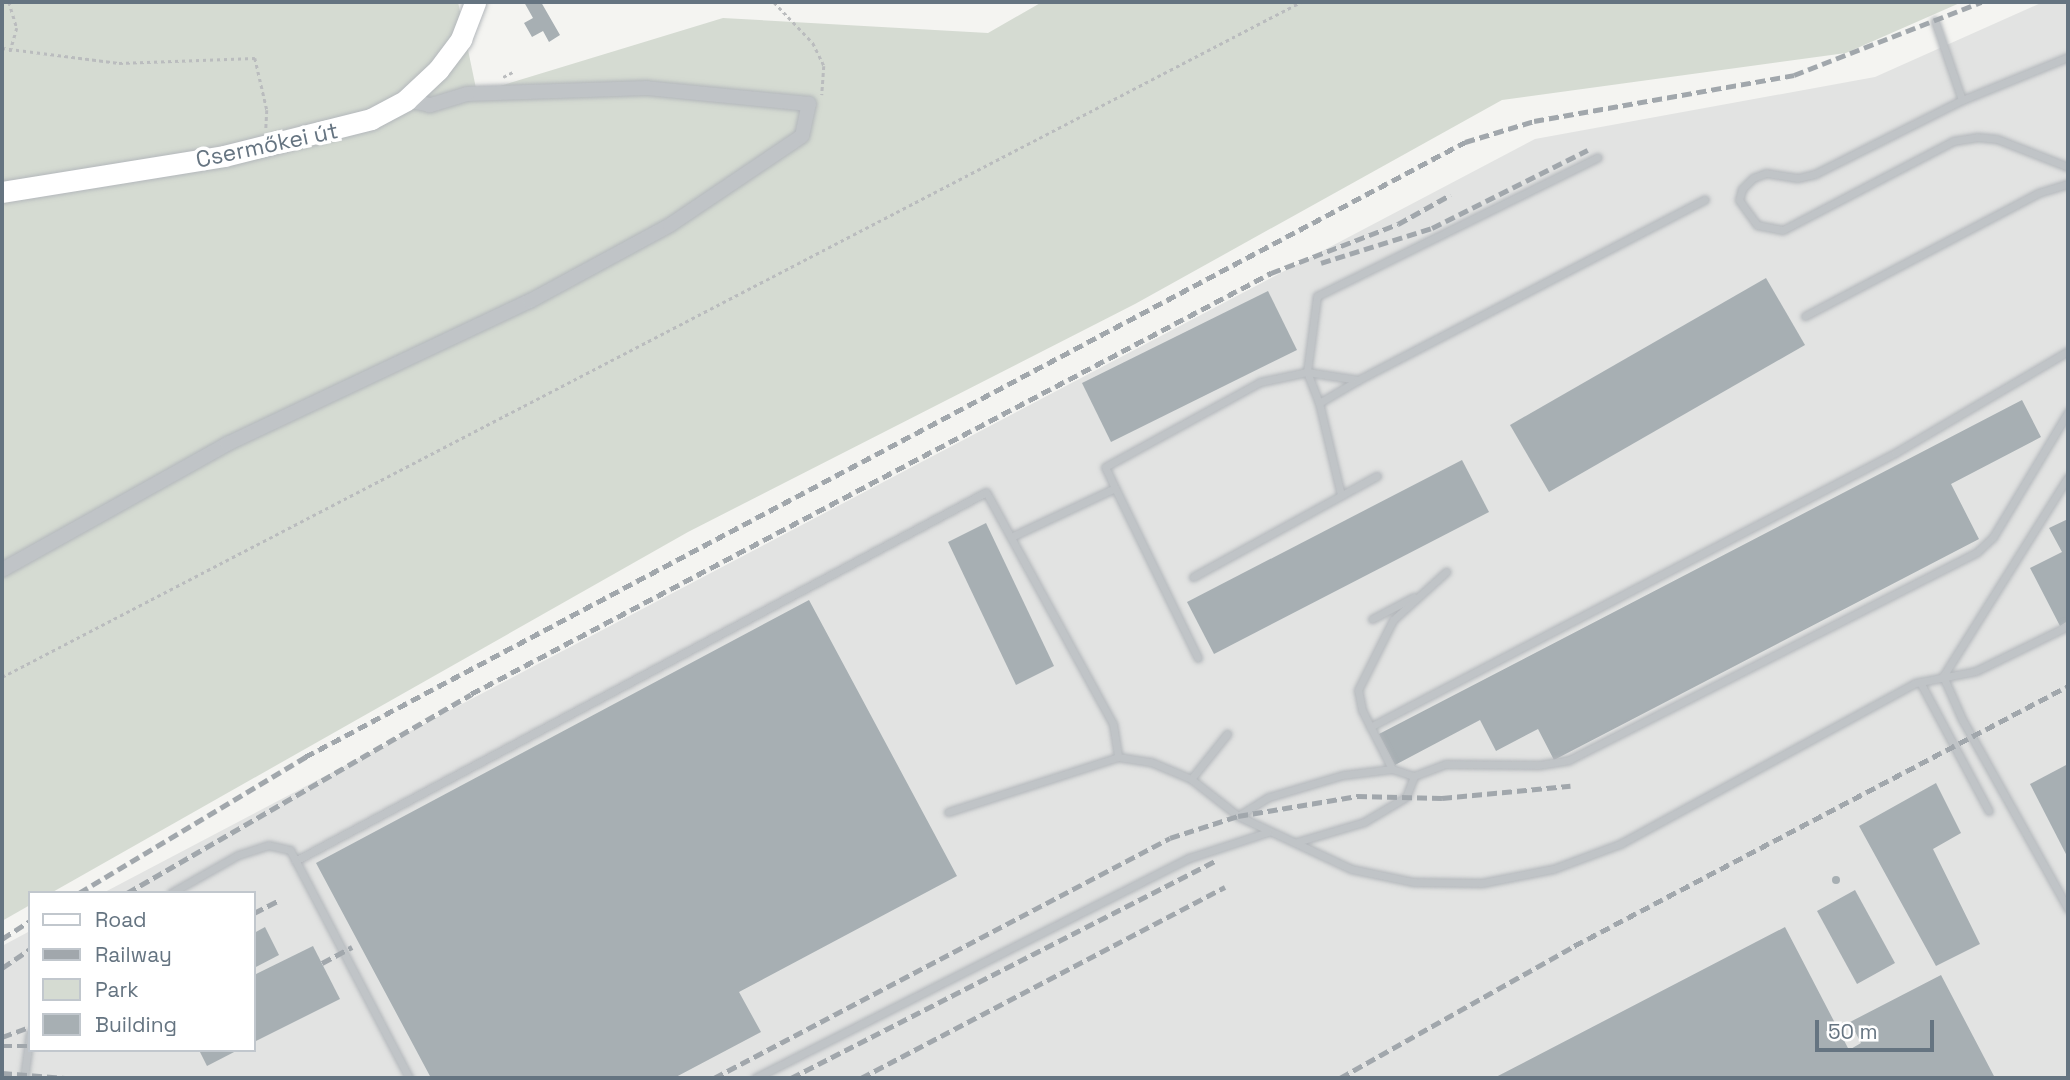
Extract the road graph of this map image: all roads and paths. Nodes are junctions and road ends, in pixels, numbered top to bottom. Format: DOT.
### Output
graph roads {
  1 [pos="9,2"];
  2 [pos="475,2"];
  3 [pos="774,2"];
  4 [pos="1301,2"];
  5 [pos="1935,21"];
  6 [pos="2,48"];
  7 [pos="10,51"];
  8 [pos="2068,57"];
  9 [pos="406,100"];
  10 [pos="1962,100"];
  11 [pos="809,104"];
  12 [pos="266,146"];
  13 [pos="1598,158"];
  14 [pos="2068,167"];
  15 [pos="2068,184"];
  16 [pos="2,192"];
  17 [pos="1705,199"];
  18 [pos="1805,316"];
  19 [pos="2068,351"];
  20 [pos="1307,372"];
  21 [pos="1357,380"];
  22 [pos="1319,403"];
  23 [pos="2068,412"];
  24 [pos="1377,476"];
  25 [pos="2068,477"];
  26 [pos="1115,488"];
  27 [pos="1341,495"];
  28 [pos="1011,537"];
  29 [pos="2,570"];
  30 [pos="1446,572"];
  31 [pos="1193,577"];
  32 [pos="1424,592"];
  33 [pos="1372,619"];
  34 [pos="2068,626"];
  35 [pos="1198,658"];
  36 [pos="1944,676"];
  37 [pos="2,677"];
  38 [pos="1920,682"];
  39 [pos="1370,727"];
  40 [pos="1227,734"];
  41 [pos="1118,757"];
  42 [pos="1392,769"];
  43 [pos="1413,776"];
  44 [pos="1191,779"];
  45 [pos="1989,811"];
  46 [pos="948,812"];
  47 [pos="1238,816"];
  48 [pos="1269,831"];
  49 [pos="1297,842"];
  50 [pos="295,861"];
  51 [pos="176,891"];
  52 [pos="2068,909"];
  53 [pos="28,1048"];
  54 [pos="24,1078"];
  55 [pos="409,1078"];
  56 [pos="755,1078"];
  1 -- 7 [label="path"];
  2 -- 9 [label="main road, Csermőkei út"];
  3 -- 11 [label="path"];
  4 -- 37 [label="path"];
  5 -- 10 [label="lane"];
  6 -- 7 [label="path"];
  7 -- 12 [label="path"];
  8 -- 10 [label="lane"];
  9 -- 11 [label="street"];
  9 -- 12 [label="main road, Csermőkei út"];
  10 -- 14 [label="lane"];
  11 -- 29 [label="street"];
  12 -- 16 [label="main road, Csermőkei út"];
  13 -- 20 [label="lane"];
  15 -- 18 [label="lane"];
  17 -- 21 [label="lane"];
  19 -- 39 [label="lane"];
  20 -- 21 [label="lane"];
  20 -- 22 [label="lane"];
  20 -- 26 [label="lane"];
  21 -- 22 [label="lane"];
  22 -- 27 [label="lane"];
  23 -- 43 [label="lane"];
  24 -- 27 [label="lane"];
  25 -- 36 [label="lane"];
  26 -- 28 [label="lane"];
  26 -- 35 [label="lane"];
  27 -- 31 [label="lane"];
  28 -- 41 [label="lane"];
  28 -- 50 [label="lane"];
  30 -- 32 [label="lane"];
  32 -- 33 [label="lane"];
  32 -- 39 [label="lane"];
  34 -- 36 [label="lane"];
  36 -- 38 [label="lane"];
  36 -- 52 [label="lane"];
  38 -- 45 [label="lane"];
  38 -- 49 [label="lane"];
  39 -- 42 [label="lane"];
  40 -- 44 [label="lane"];
  41 -- 44 [label="lane"];
  41 -- 46 [label="lane"];
  42 -- 43 [label="lane"];
  42 -- 47 [label="lane"];
  43 -- 49 [label="lane"];
  44 -- 47 [label="lane"];
  47 -- 48 [label="lane"];
  48 -- 49 [label="lane"];
  48 -- 56 [label="lane"];
  50 -- 51 [label="lane"];
  50 -- 55 [label="lane"];
  53 -- 54 [label="lane"];
}
